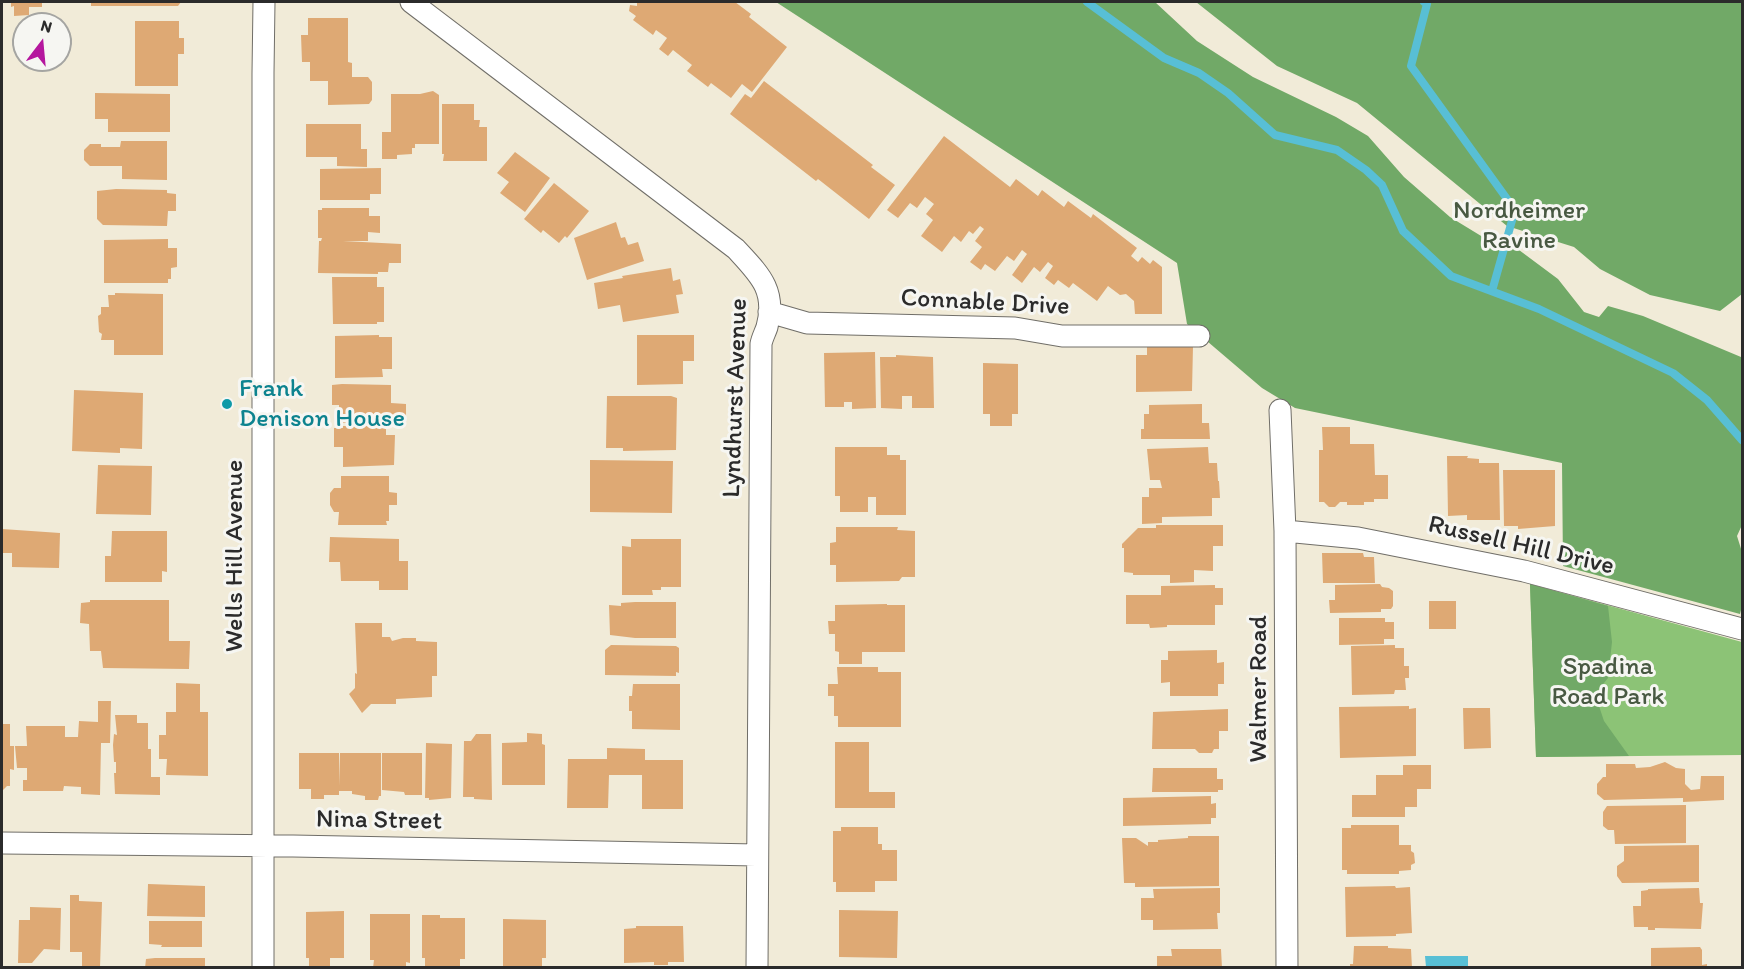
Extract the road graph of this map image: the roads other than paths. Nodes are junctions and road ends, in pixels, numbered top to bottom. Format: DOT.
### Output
graph roads {
  1 [pos="264,2"];
  2 [pos="411,2"];
  3 [pos="769,312"];
  4 [pos="1199,336"];
  5 [pos="1280,410"];
  6 [pos="1285,531"];
  7 [pos="1743,629"];
  8 [pos="2,843"];
  9 [pos="262,846"];
  10 [pos="756,855"];
  11 [pos="263,968"];
  12 [pos="757,968"];
  13 [pos="1287,968"];
  1 -- 9 [label="street, Wells Hill Avenue"];
  2 -- 3 [label="street, Lyndhurst Avenue"];
  3 -- 4 [label="street, Connable Drive"];
  3 -- 10 [label="street, Lyndhurst Avenue"];
  5 -- 6 [label="street, Walmer Road"];
  6 -- 7 [label="street, Russell Hill Drive"];
  6 -- 13 [label="street, Walmer Road"];
  8 -- 9 [label="street, Nina Street"];
  9 -- 10 [label="street, Nina Street"];
  9 -- 11 [label="street, Wells Hill Avenue"];
  10 -- 12 [label="street, Lyndhurst Avenue"];
}
